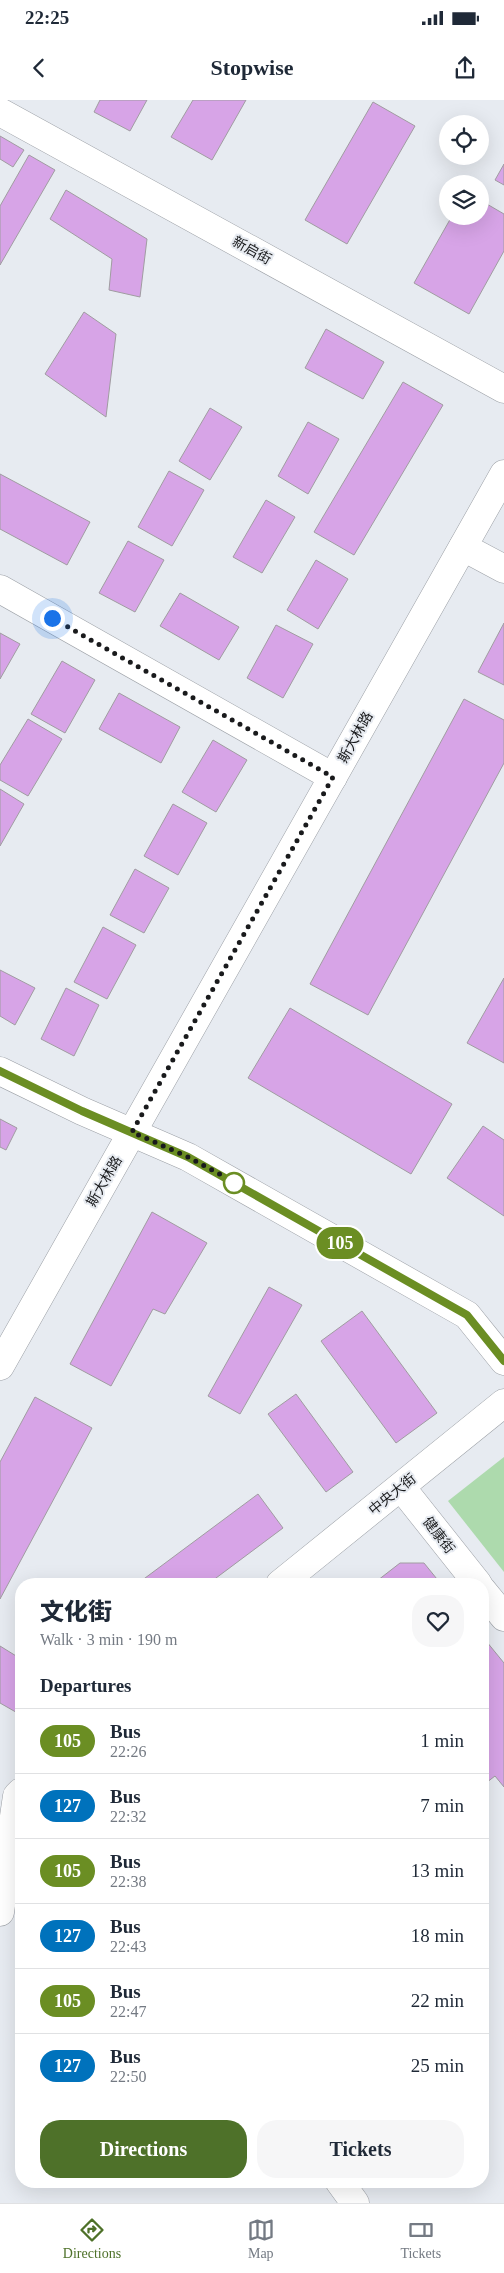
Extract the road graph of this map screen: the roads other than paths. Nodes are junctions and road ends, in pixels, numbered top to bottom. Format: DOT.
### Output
graph roads {
  1 [pos="0,112"];
  2 [pos="504,389"];
  3 [pos="504,474"];
  4 [pos="463,547"];
  5 [pos="504,569"];
  6 [pos="0,588"];
  7 [pos="333,777"];
  8 [pos="0,1071"];
  9 [pos="132,1132"];
  10 [pos="504,1361"];
  11 [pos="0,1366"];
  12 [pos="504,1403"];
  13 [pos="401,1487"];
  14 [pos="287,1578"];
  15 [pos="473,1578"];
  16 [pos="489,1599"];
  17 [pos="504,1617"];
  18 [pos="13,1791"];
  19 [pos="0,1912"];
  20 [pos="344,2188"];
  21 [pos="355,2203"];
  1 -- 2 [label="street, 新启街"];
  3 -- 4 [label="street, 斯大林路"];
  4 -- 5 [label="street"];
  4 -- 7 [label="street, 斯大林路"];
  6 -- 7 [label="street"];
  7 -- 9 [label="street, 斯大林路"];
  8 -- 9 [label="street"];
  9 -- 10 [label="street"];
  9 -- 11 [label="street, 斯大林路"];
  12 -- 13 [label="street, 中央大街"];
  13 -- 14 [label="street, 中央大街"];
  13 -- 15 [label="street, 健康街"];
  16 -- 17 [label="street"];
  18 -- 19 [label="street"];
  20 -- 21 [label="street"];
}
